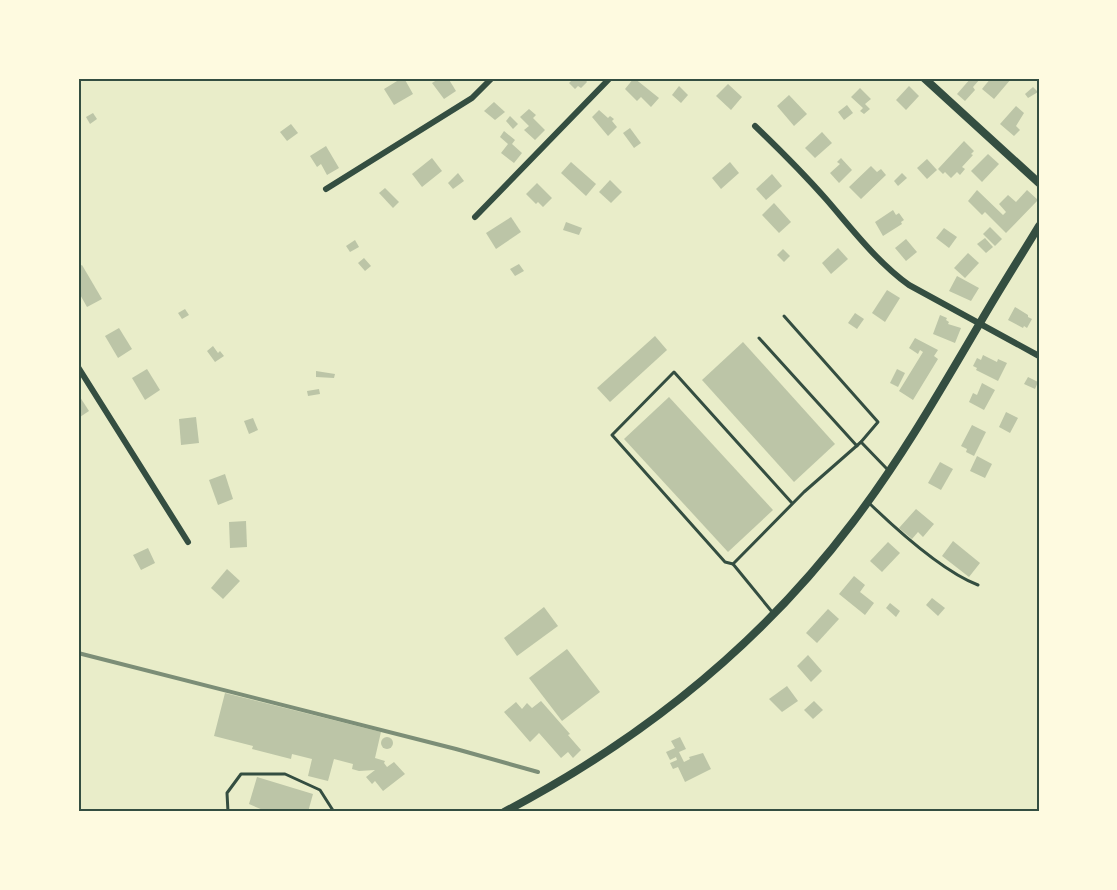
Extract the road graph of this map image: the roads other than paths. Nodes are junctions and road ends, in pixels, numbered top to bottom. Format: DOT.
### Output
graph roads {
  1 [pos="492,78"];
  2 [pos="610,78"];
  3 [pos="924,78"];
  4 [pos="755,126"];
  5 [pos="1039,183"];
  6 [pos="326,189"];
  7 [pos="475,217"];
  8 [pos="1039,226"];
  9 [pos="784,316"];
  10 [pos="980,322"];
  11 [pos="759,338"];
  12 [pos="1039,356"];
  13 [pos="78,367"];
  14 [pos="861,442"];
  15 [pos="857,446"];
  16 [pos="889,471"];
  17 [pos="868,502"];
  18 [pos="792,503"];
  19 [pos="188,542"];
  20 [pos="733,564"];
  21 [pos="978,585"];
  22 [pos="774,615"];
  23 [pos="228,812"];
  24 [pos="334,812"];
  25 [pos="504,812"];
  1 -- 6 [label="street"];
  2 -- 7 [label="street"];
  3 -- 5 [label="street"];
  4 -- 10 [label="street"];
  8 -- 10 [label="street"];
  9 -- 14 [label="lane"];
  10 -- 12 [label="street"];
  10 -- 16 [label="street"];
  11 -- 15 [label="lane"];
  13 -- 19 [label="street"];
  14 -- 15 [label="lane"];
  14 -- 16 [label="lane"];
  15 -- 18 [label="lane"];
  16 -- 17 [label="street"];
  17 -- 21 [label="lane"];
  17 -- 22 [label="street"];
  18 -- 20 [label="lane"];
  18 -- 20 [label="lane"];
  20 -- 22 [label="lane"];
  22 -- 25 [label="street"];
  23 -- 24 [label="lane"];
}
